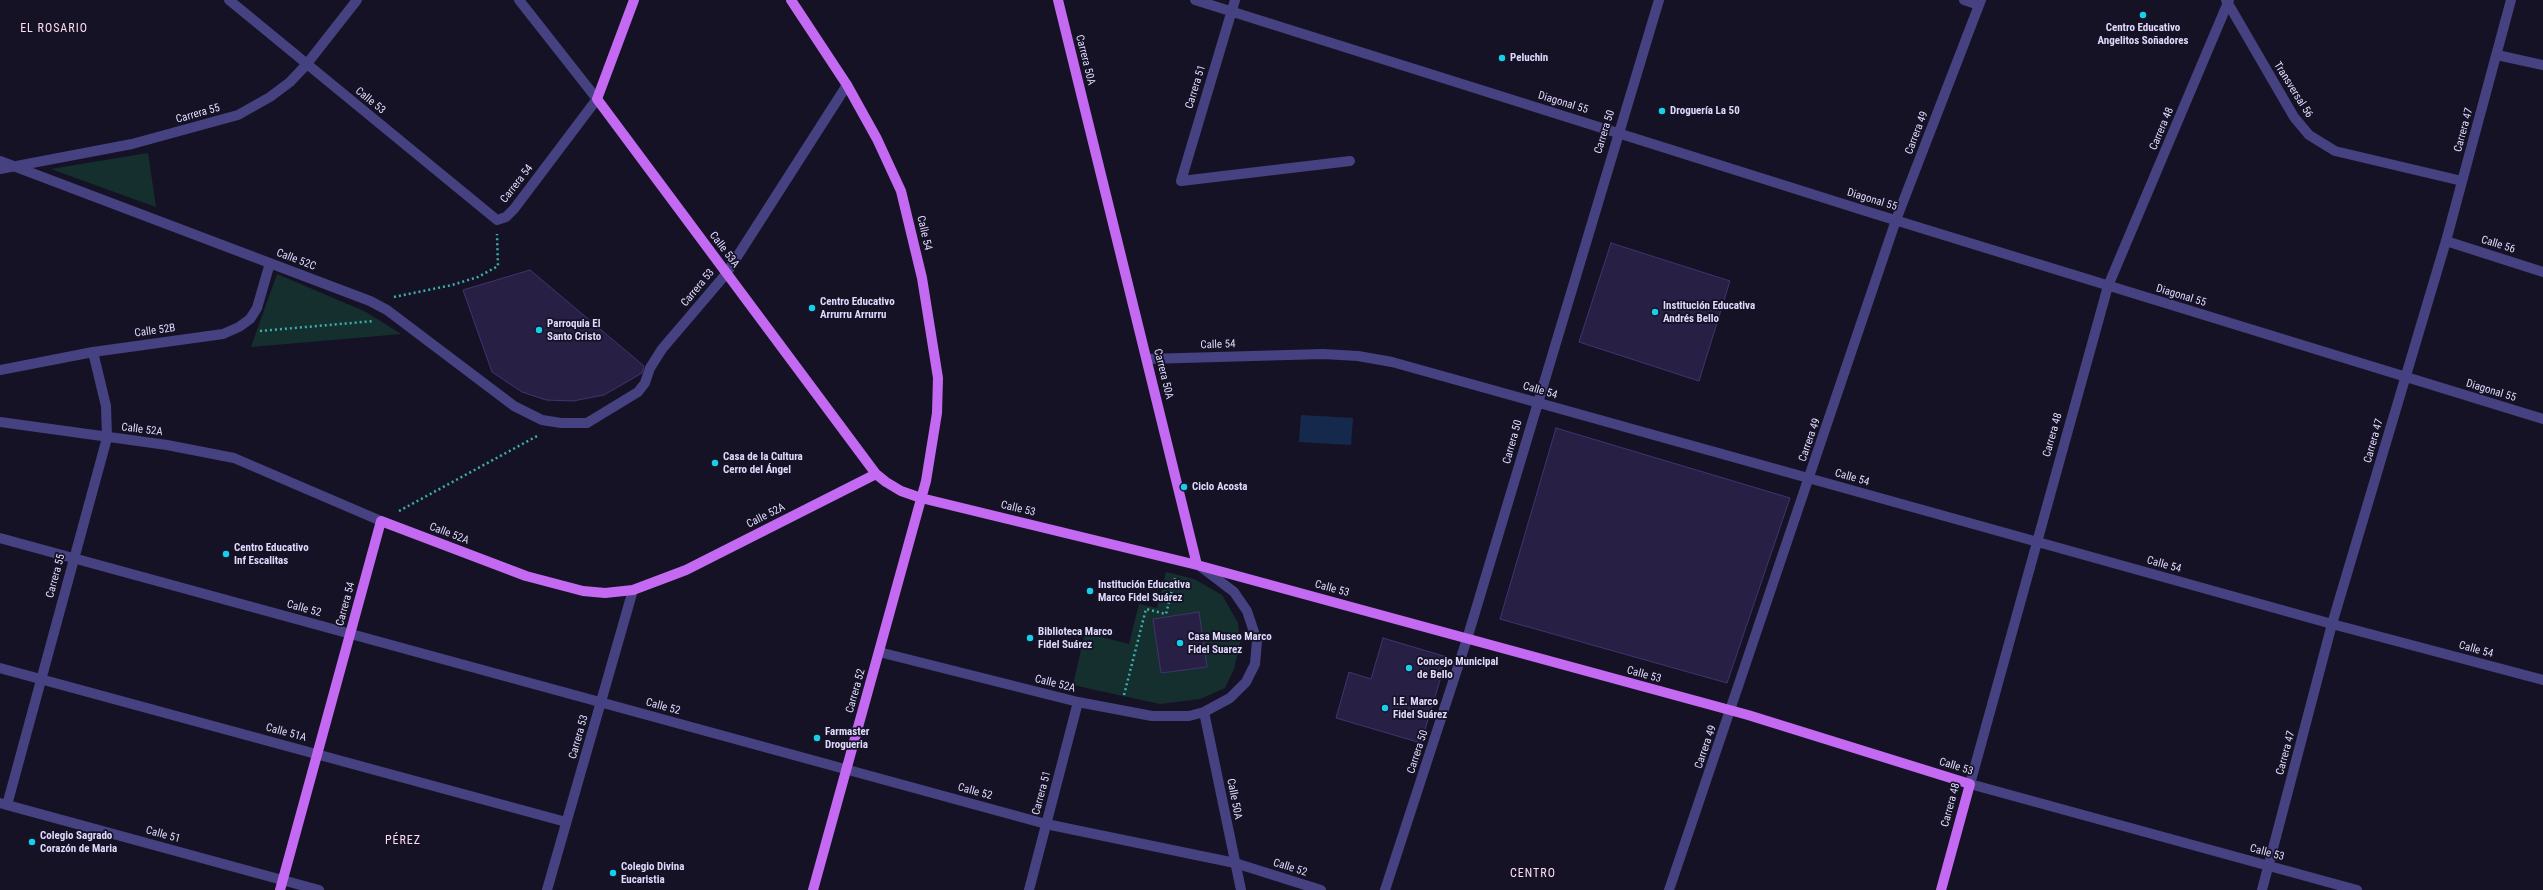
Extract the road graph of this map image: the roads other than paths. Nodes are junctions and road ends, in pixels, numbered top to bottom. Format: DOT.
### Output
graph roads {
  1 [pos="229,0"];
  2 [pos="357,0"];
  3 [pos="519,0"];
  4 [pos="634,0"];
  5 [pos="791,0"];
  6 [pos="1058,0"];
  7 [pos="1195,0"];
  8 [pos="1235,0"];
  9 [pos="1659,0"];
  10 [pos="1964,0"];
  11 [pos="2511,0"];
  12 [pos="2228,1"];
  13 [pos="1980,2"];
  14 [pos="1231,11"];
  15 [pos="2497,55"];
  16 [pos="306,65"];
  17 [pos="2543,65"];
  18 [pos="847,85"];
  19 [pos="597,99"];
  20 [pos="1618,133"];
  21 [pos="0,161"];
  22 [pos="1350,161"];
  23 [pos="15,167"];
  24 [pos="0,169"];
  25 [pos="2462,181"];
  26 [pos="497,220"];
  27 [pos="1896,220"];
  28 [pos="2446,241"];
  29 [pos="270,263"];
  30 [pos="2543,272"];
  31 [pos="726,274"];
  32 [pos="2108,286"];
  33 [pos="93,352"];
  34 [pos="1146,359"];
  35 [pos="0,370"];
  36 [pos="2405,378"];
  37 [pos="1537,403"];
  38 [pos="2543,419"];
  39 [pos="0,422"];
  40 [pos="561,423"];
  41 [pos="107,438"];
  42 [pos="876,474"];
  43 [pos="1809,479"];
  44 [pos="921,498"];
  45 [pos="381,521"];
  46 [pos="0,538"];
  47 [pos="2035,542"];
  48 [pos="73,558"];
  49 [pos="1198,565"];
  50 [pos="633,590"];
  51 [pos="2332,624"];
  52 [pos="350,634"];
  53 [pos="1467,638"];
  54 [pos="879,652"];
  55 [pos="0,668"];
  56 [pos="41,679"];
  57 [pos="2543,680"];
  58 [pos="601,702"];
  59 [pos="1078,702"];
  60 [pos="1731,711"];
  61 [pos="1204,712"];
  62 [pos="317,754"];
  63 [pos="846,769"];
  64 [pos="1970,784"];
  65 [pos="4,804"];
  66 [pos="566,822"];
  67 [pos="1046,824"];
  68 [pos="1235,863"];
  69 [pos="2269,866"];
  70 [pos="281,885"];
  71 [pos="319,890"];
  72 [pos="547,890"];
  73 [pos="813,890"];
  74 [pos="1029,890"];
  75 [pos="1240,890"];
  76 [pos="1321,890"];
  77 [pos="1385,890"];
  78 [pos="1669,890"];
  79 [pos="1941,890"];
  80 [pos="2262,890"];
  81 [pos="2357,890"];
  1 -- 16 [label="street, Calle 53"];
  2 -- 16 [label="street, Carrera 55"];
  3 -- 19 [label="street, Calle 53A"];
  4 -- 19 [label="main road, Carrera 54"];
  5 -- 18 [label="main road, Calle 54"];
  6 -- 34 [label="main road, Carrera 50A"];
  7 -- 14 [label="street, Diagonal 55"];
  8 -- 14 [label="street, Carrera 51"];
  9 -- 20 [label="street, Carrera 50"];
  10 -- 13 [label="street"];
  11 -- 15 [label="street, Carrera 47"];
  12 -- 25 [label="street, Transversal 56"];
  12 -- 32 [label="street, Carrera 48"];
  13 -- 27 [label="street, Carrera 49"];
  14 -- 20 [label="street, Diagonal 55"];
  14 -- 22 [label="street, Carrera 51"];
  15 -- 17 [label="street"];
  15 -- 25 [label="street, Carrera 47"];
  16 -- 23 [label="street, Carrera 55"];
  16 -- 26 [label="street, Calle 53"];
  18 -- 31 [label="street, Carrera 53"];
  18 -- 44 [label="main road, Calle 54"];
  19 -- 26 [label="street, Carrera 54"];
  19 -- 31 [label="main road, Calle 53A"];
  20 -- 27 [label="street, Diagonal 55"];
  20 -- 37 [label="street, Carrera 50"];
  21 -- 23 [label="street, Calle 52C"];
  23 -- 24 [label="street, Carrera 55"];
  23 -- 29 [label="street, Calle 52C"];
  25 -- 28 [label="street, Carrera 47"];
  27 -- 32 [label="street, Diagonal 55"];
  27 -- 43 [label="street, Carrera 49"];
  28 -- 30 [label="street, Calle 56"];
  28 -- 36 [label="street, Carrera 47"];
  29 -- 33 [label="street, Calle 52B"];
  29 -- 40 [label="street, Calle 52C"];
  31 -- 40 [label="street, Carrera 53"];
  31 -- 42 [label="main road, Calle 53A"];
  32 -- 36 [label="street, Diagonal 55"];
  32 -- 47 [label="street, Carrera 48"];
  33 -- 35 [label="street, Calle 52B"];
  33 -- 41 [label="street, Carrera 55"];
  34 -- 37 [label="street, Calle 54"];
  34 -- 49 [label="main road, Carrera 50A"];
  36 -- 38 [label="street, Diagonal 55"];
  36 -- 51 [label="street, Carrera 47"];
  37 -- 43 [label="street, Calle 54"];
  37 -- 53 [label="street, Carrera 50"];
  39 -- 41 [label="street, Calle 52A"];
  41 -- 45 [label="street, Calle 52A"];
  41 -- 48 [label="street, Carrera 55"];
  42 -- 44 [label="main road, Calle 53A"];
  42 -- 50 [label="main road, Calle 52A"];
  43 -- 47 [label="street, Calle 54"];
  43 -- 60 [label="street, Carrera 49"];
  44 -- 49 [label="main road, Calle 53"];
  44 -- 54 [label="main road, Carrera 52"];
  45 -- 50 [label="main road, Calle 52A"];
  45 -- 52 [label="main road, Carrera 54"];
  46 -- 48 [label="street, Calle 52"];
  47 -- 51 [label="street, Calle 54"];
  47 -- 64 [label="street, Carrera 48"];
  48 -- 52 [label="street, Calle 52"];
  48 -- 56 [label="street, Carrera 55"];
  49 -- 53 [label="main road, Calle 53"];
  49 -- 61 [label="street"];
  50 -- 58 [label="street, Carrera 53"];
  51 -- 57 [label="street, Calle 54"];
  51 -- 69 [label="street, Carrera 47"];
  52 -- 58 [label="street, Calle 52"];
  52 -- 62 [label="main road, Carrera 54"];
  53 -- 60 [label="main road, Calle 53"];
  53 -- 77 [label="street, Carrera 50"];
  54 -- 59 [label="street, Calle 52A"];
  54 -- 63 [label="main road, Carrera 52"];
  55 -- 56 [label="street, Calle 51A"];
  56 -- 62 [label="street, Calle 51A"];
  56 -- 65 [label="street, Carrera 55"];
  58 -- 63 [label="street, Calle 52"];
  58 -- 66 [label="street, Carrera 53"];
  59 -- 61 [label="street, Calle 52A"];
  59 -- 67 [label="street, Carrera 51"];
  60 -- 64 [label="main road, Calle 53"];
  60 -- 78 [label="street, Carrera 49"];
  61 -- 68 [label="street, Calle 50A"];
  62 -- 66 [label="street, Calle 51A"];
  62 -- 70 [label="main road, Carrera 54"];
  63 -- 67 [label="street, Calle 52"];
  63 -- 73 [label="main road, Carrera 52"];
  64 -- 69 [label="street, Calle 53"];
  64 -- 79 [label="main road, Carrera 48"];
  65 -- 70 [label="street, Calle 51"];
  66 -- 72 [label="street, Carrera 53"];
  67 -- 68 [label="street, Calle 52"];
  67 -- 74 [label="street, Carrera 51"];
  68 -- 75 [label="street, Calle 50A"];
  68 -- 76 [label="street, Calle 52"];
  69 -- 80 [label="street, Carrera 47"];
  69 -- 81 [label="street, Calle 53"];
  70 -- 71 [label="street, Calle 51"];
}
